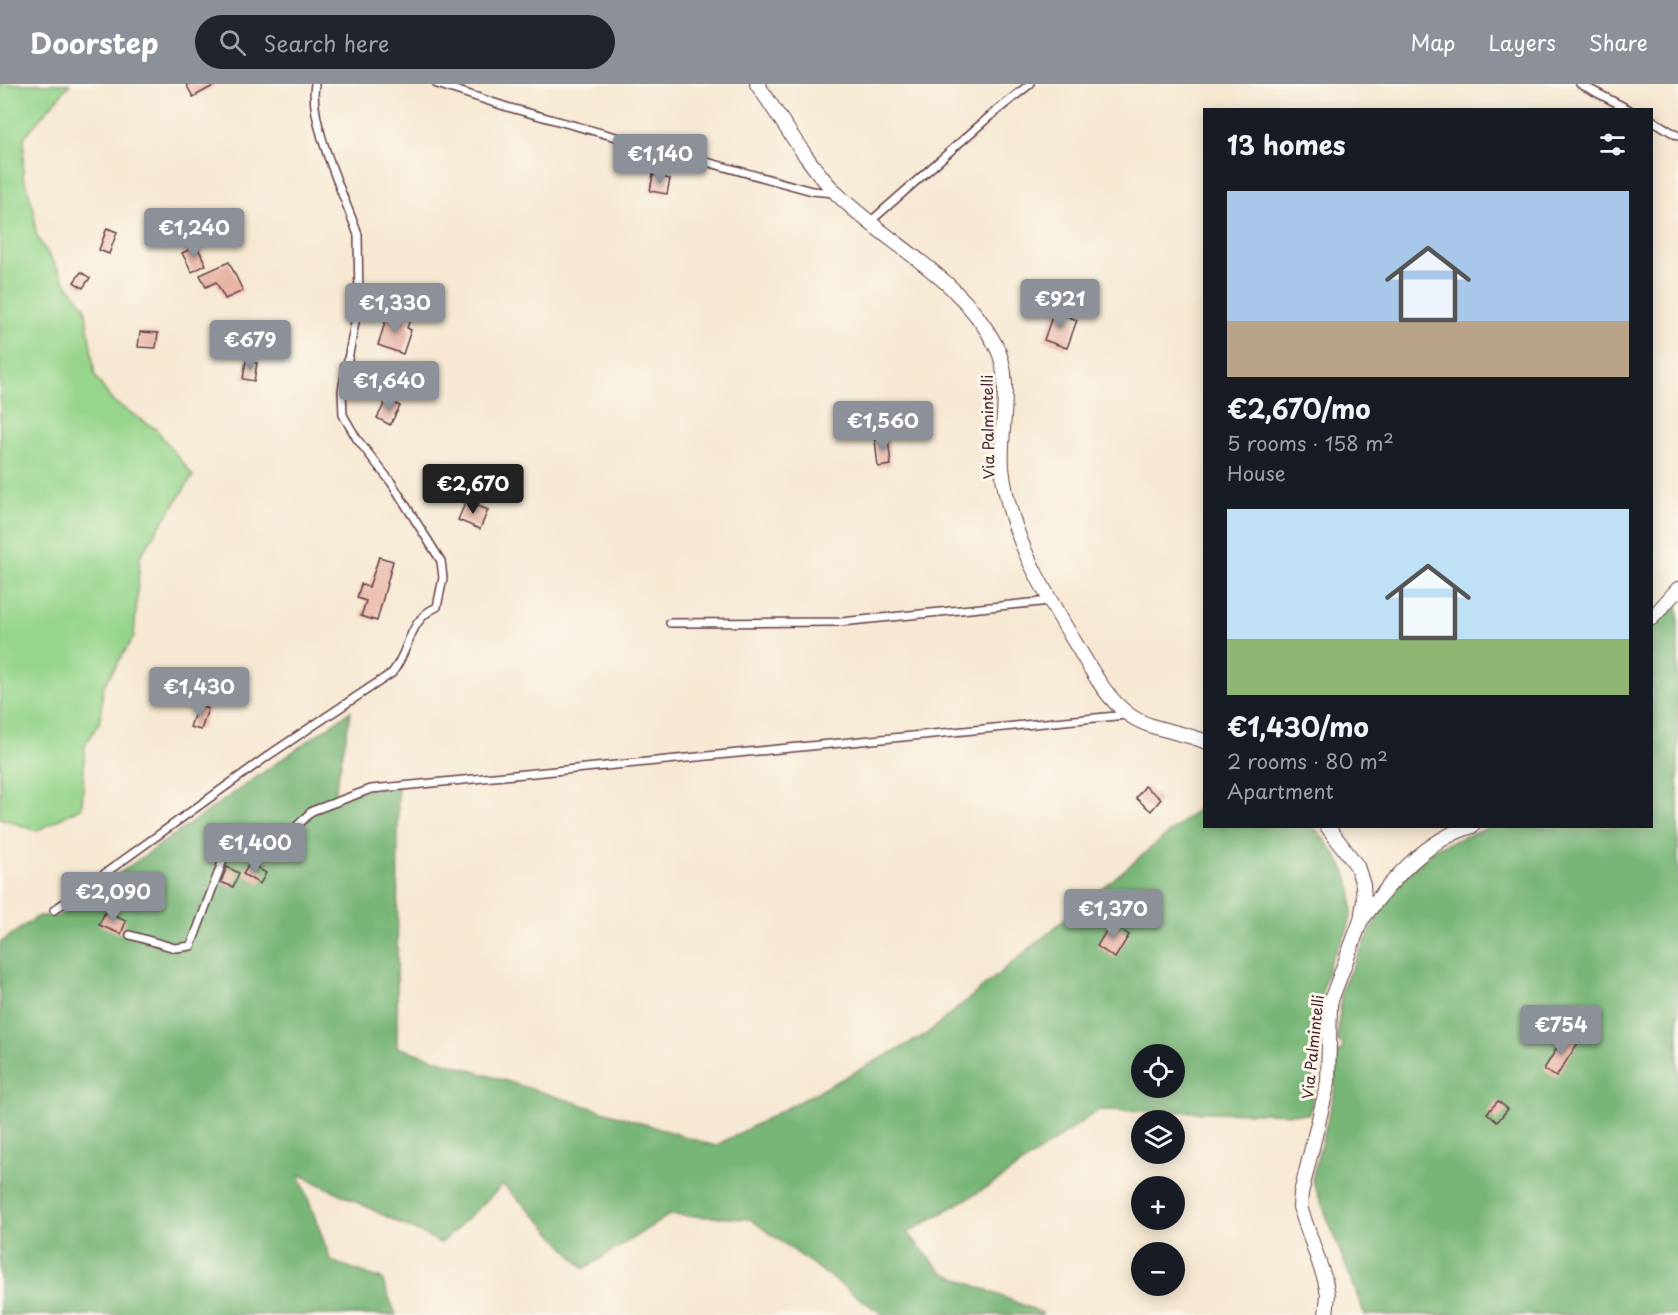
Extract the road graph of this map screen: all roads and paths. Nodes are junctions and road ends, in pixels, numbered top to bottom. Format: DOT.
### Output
graph roads {
  1 [pos="315,84"];
  2 [pos="437,84"];
  3 [pos="758,84"];
  4 [pos="1030,84"];
  5 [pos="1580,84"];
  6 [pos="1626,108"];
  7 [pos="1653,121"];
  8 [pos="1678,136"];
  9 [pos="837,194"];
  10 [pos="871,221"];
  11 [pos="1678,589"];
  12 [pos="1050,602"];
  13 [pos="1653,617"];
  14 [pos="669,623"];
  15 [pos="1129,715"];
  16 [pos="1203,741"];
  17 [pos="1328,828"];
  18 [pos="1466,828"];
  19 [pos="54,910"];
  20 [pos="1361,920"];
  21 [pos="130,935"];
  22 [pos="1326,1315"];
  1 -- 19 [label="lane"];
  2 -- 9 [label="lane"];
  3 -- 9 [label="street, Via Palmintelli"];
  4 -- 10 [label="lane"];
  5 -- 6 [label="lane"];
  7 -- 8 [label="lane"];
  9 -- 10 [label="street, Via Palmintelli"];
  10 -- 12 [label="street, Via Palmintelli"];
  11 -- 13 [label="street"];
  12 -- 14 [label="lane"];
  12 -- 15 [label="street, Via Palmintelli"];
  15 -- 16 [label="street, Via Palmintelli"];
  15 -- 21 [label="lane"];
  17 -- 20 [label="street, Via Palmintelli"];
  18 -- 20 [label="street"];
  20 -- 22 [label="street, Via Palmintelli"];
}
